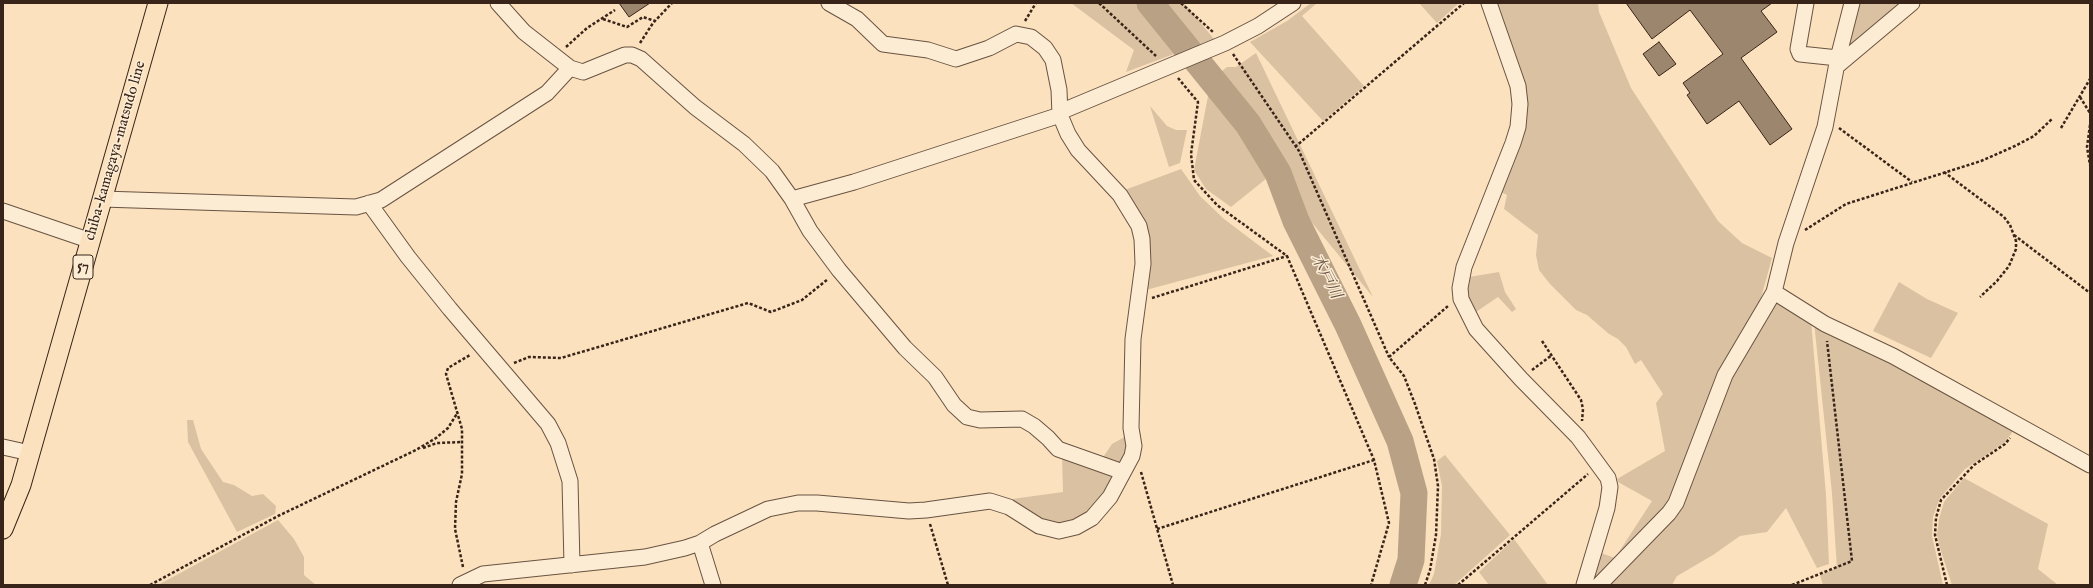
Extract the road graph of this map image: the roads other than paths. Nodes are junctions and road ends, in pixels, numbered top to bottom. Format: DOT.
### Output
graph roads {
  1 [pos="158,3"];
  2 [pos="498,3"];
  3 [pos="829,3"];
  4 [pos="1293,3"];
  5 [pos="1489,3"];
  6 [pos="1806,3"];
  7 [pos="1852,3"];
  8 [pos="1912,3"];
  9 [pos="1838,62"];
  10 [pos="570,68"];
  11 [pos="1060,113"];
  12 [pos="102,199"];
  13 [pos="792,199"];
  14 [pos="370,202"];
  15 [pos="3,211"];
  16 [pos="91,241"];
  17 [pos="1774,292"];
  18 [pos="3,447"];
  19 [pos="30,453"];
  20 [pos="2090,465"];
  21 [pos="1122,472"];
  22 [pos="3,529"];
  23 [pos="700,543"];
  24 [pos="572,565"];
  25 [pos="463,584"];
  26 [pos="713,585"];
  27 [pos="1584,585"];
  28 [pos="1599,585"];
  1 -- 12 [label="main road, chiba-kamagaya-matsudo line / 57"];
  2 -- 10 [label="street"];
  3 -- 11 [label="street"];
  4 -- 11 [label="street"];
  5 -- 27 [label="street"];
  6 -- 9 [label="street"];
  7 -- 9 [label="street"];
  8 -- 9 [label="street"];
  9 -- 17 [label="street"];
  10 -- 13 [label="street"];
  10 -- 14 [label="street"];
  11 -- 13 [label="street"];
  11 -- 21 [label="street"];
  12 -- 14 [label="street"];
  12 -- 16 [label="main road, chiba-kamagaya-matsudo line / 57"];
  13 -- 21 [label="street"];
  14 -- 24 [label="street"];
  15 -- 16 [label="street"];
  16 -- 19 [label="main road, chiba-kamagaya-matsudo line / 57"];
  17 -- 20 [label="street"];
  17 -- 28 [label="street"];
  18 -- 19 [label="street"];
  19 -- 22 [label="main road, chiba-kamagaya-matsudo line / 57"];
  21 -- 23 [label="street"];
  23 -- 24 [label="street"];
  23 -- 26 [label="street"];
  24 -- 25 [label="street"];
}
